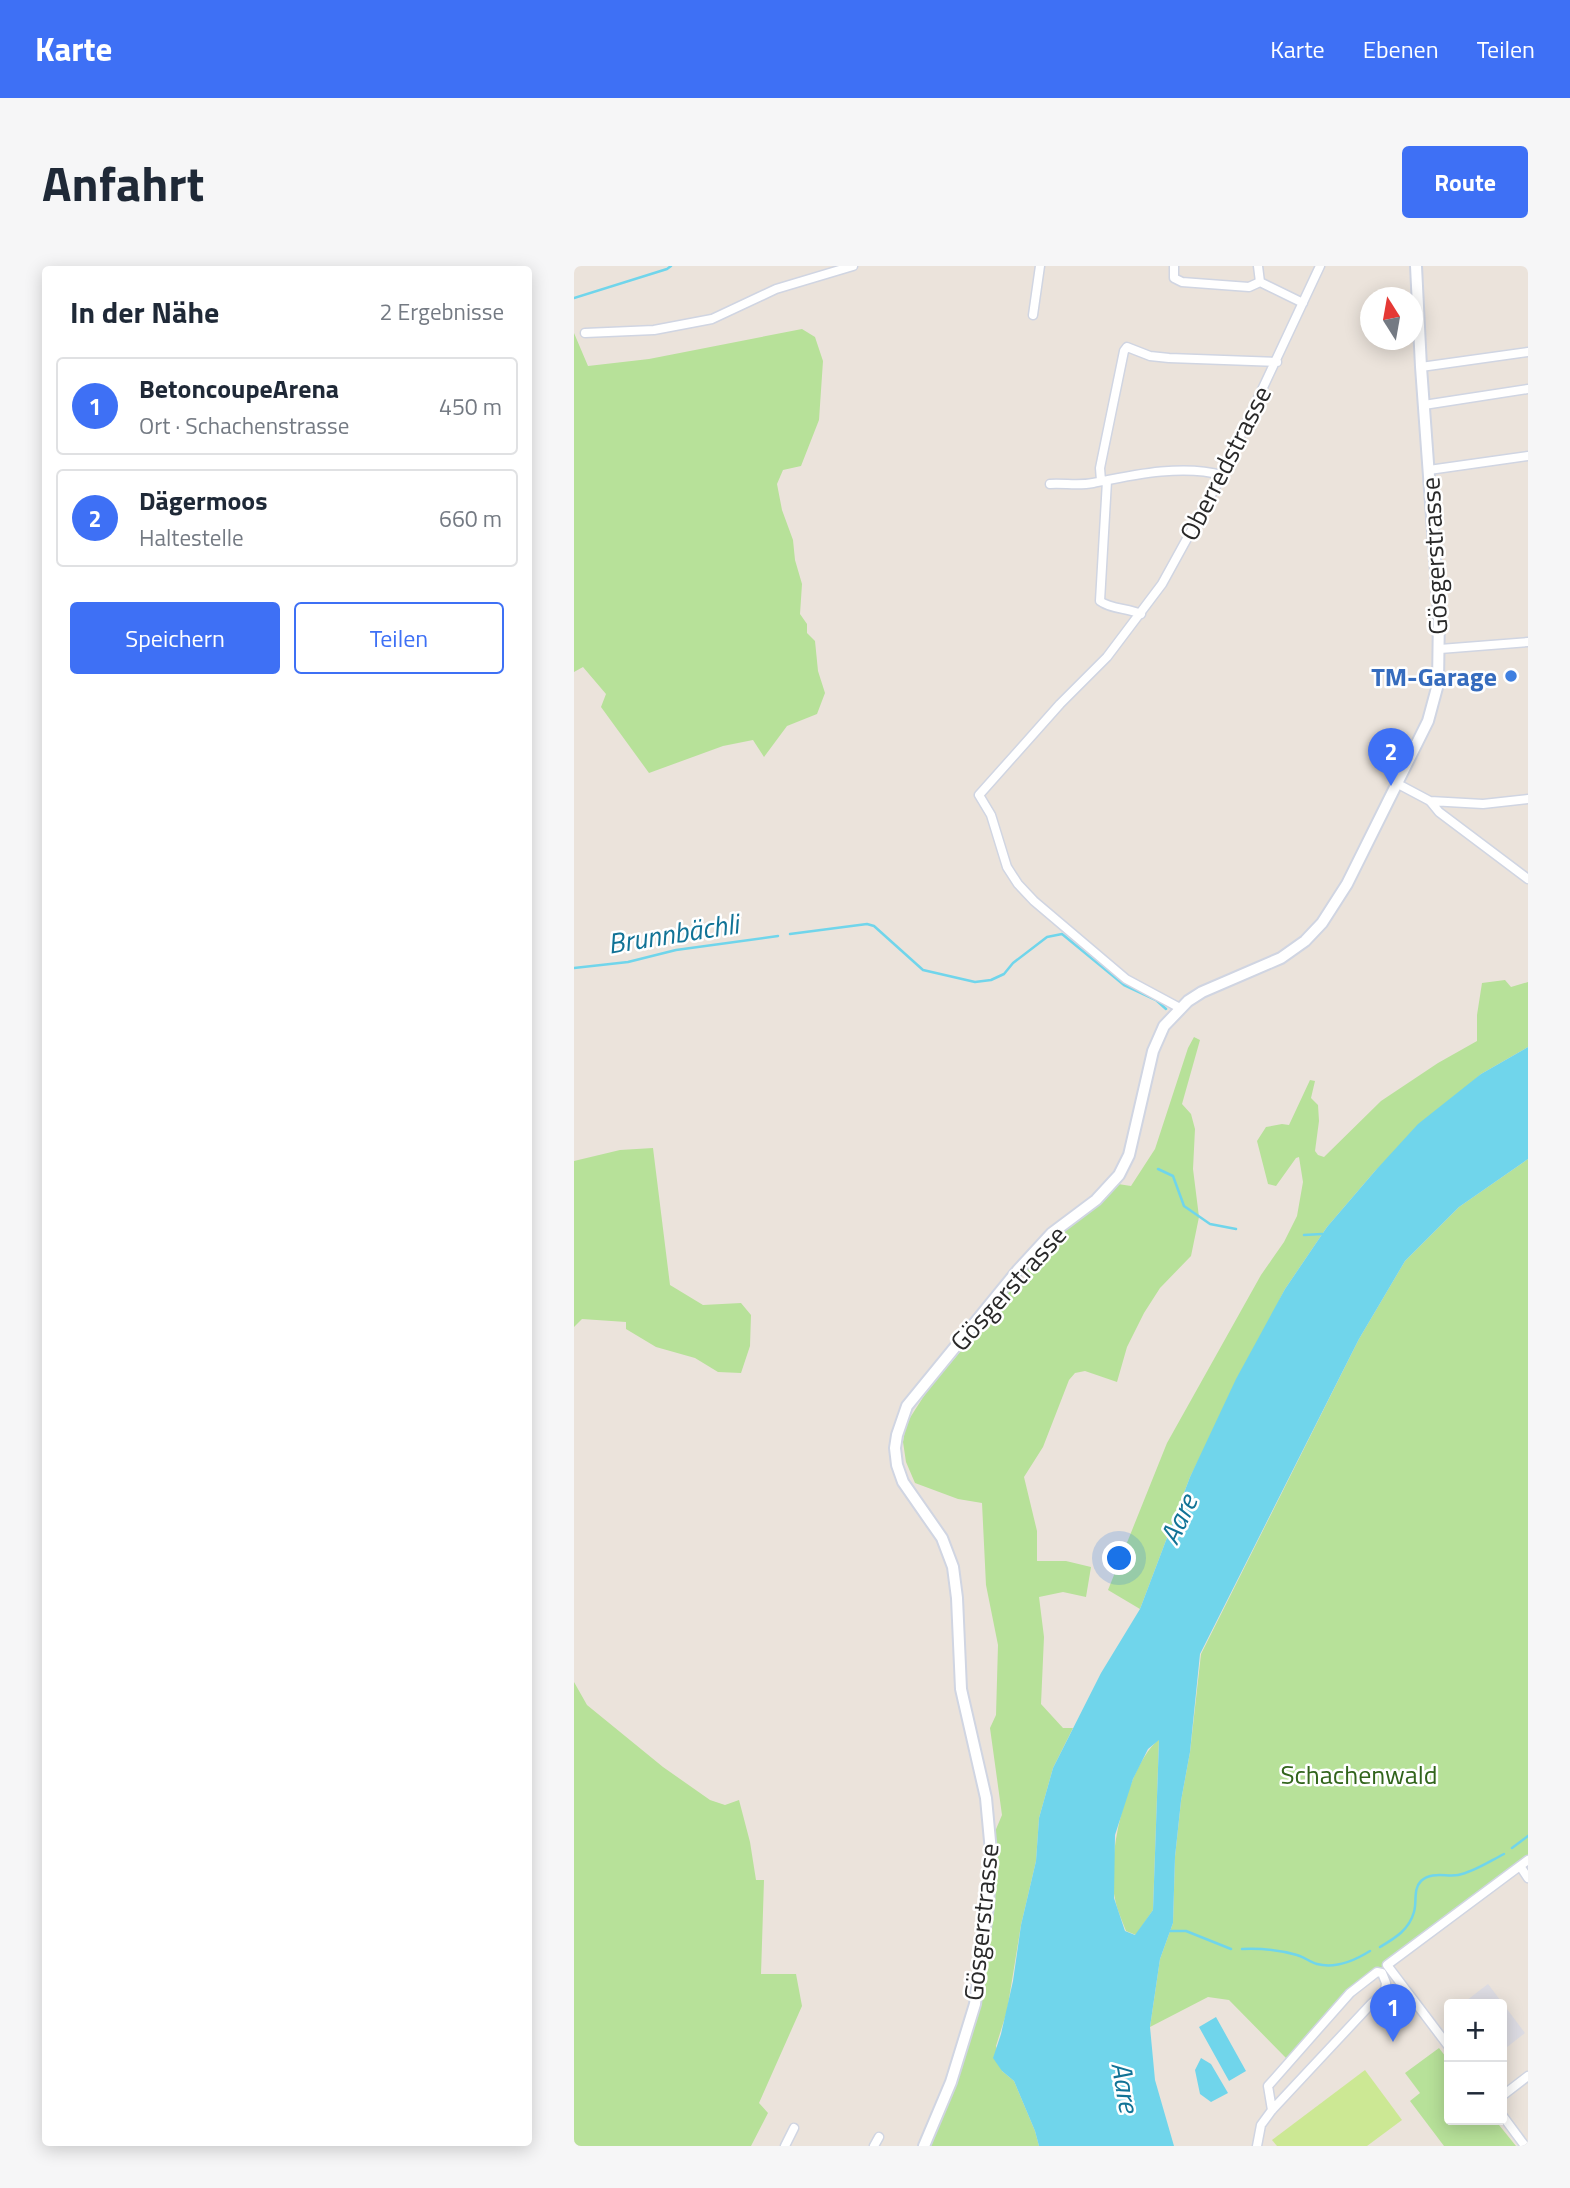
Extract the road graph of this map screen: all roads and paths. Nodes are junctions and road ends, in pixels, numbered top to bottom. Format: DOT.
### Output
graph roads {
  1 [pos="853,266"];
  2 [pos="1041,266"];
  3 [pos="1174,266"];
  4 [pos="1258,266"];
  5 [pos="1320,266"];
  6 [pos="1416,266"];
  7 [pos="1260,282"];
  8 [pos="1303,303"];
  9 [pos="1033,315"];
  10 [pos="586,334"];
  11 [pos="1528,352"];
  12 [pos="1276,362"];
  13 [pos="1421,367"];
  14 [pos="1528,389"];
  15 [pos="1424,405"];
  16 [pos="1528,456"];
  17 [pos="1429,470"];
  18 [pos="1222,475"];
  19 [pos="1104,481"];
  20 [pos="1050,484"];
  21 [pos="1141,614"];
  22 [pos="1528,642"];
  23 [pos="1440,649"];
  24 [pos="1398,785"];
  25 [pos="1528,799"];
  26 [pos="1430,801"];
  27 [pos="1528,879"];
  28 [pos="1180,1007"];
  29 [pos="1528,1860"];
  30 [pos="1520,1866"];
  31 [pos="1528,1878"];
  32 [pos="1444,2040"];
  33 [pos="1528,2076"];
  34 [pos="1507,2092"];
  35 [pos="1272,2110"];
  36 [pos="1507,2122"];
  37 [pos="794,2128"];
  38 [pos="879,2137"];
  39 [pos="785,2146"];
  40 [pos="874,2146"];
  41 [pos="924,2146"];
  42 [pos="1257,2146"];
  43 [pos="1525,2146"];
  1 -- 10 [label="street"];
  2 -- 9 [label="street"];
  3 -- 7 [label="street"];
  4 -- 7 [label="street"];
  5 -- 8 [label="street, Oberredstrasse"];
  6 -- 13 [label="main road, Gösgerstrasse"];
  7 -- 8 [label="street"];
  8 -- 12 [label="street, Oberredstrasse"];
  11 -- 13 [label="street"];
  12 -- 18 [label="street, Oberredstrasse"];
  12 -- 19 [label="street"];
  13 -- 15 [label="main road, Gösgerstrasse"];
  14 -- 15 [label="street"];
  15 -- 17 [label="main road, Gösgerstrasse"];
  16 -- 17 [label="street"];
  17 -- 23 [label="main road, Gösgerstrasse"];
  18 -- 19 [label="street"];
  18 -- 21 [label="street, Oberredstrasse"];
  19 -- 20 [label="street"];
  19 -- 21 [label="street"];
  21 -- 28 [label="street, Oberredstrasse"];
  22 -- 23 [label="street"];
  23 -- 24 [label="main road, Gösgerstrasse"];
  24 -- 26 [label="street"];
  24 -- 28 [label="main road, Gösgerstrasse"];
  25 -- 26 [label="street"];
  26 -- 27 [label="street"];
  28 -- 41 [label="main road, Gösgerstrasse"];
  29 -- 30 [label="street"];
  30 -- 31 [label="street"];
  30 -- 32 [label="street"];
  33 -- 34 [label="street"];
  35 -- 35 [label="street"];
  35 -- 42 [label="street"];
  36 -- 43 [label="street"];
  37 -- 39 [label="street"];
  38 -- 40 [label="street"];
}
